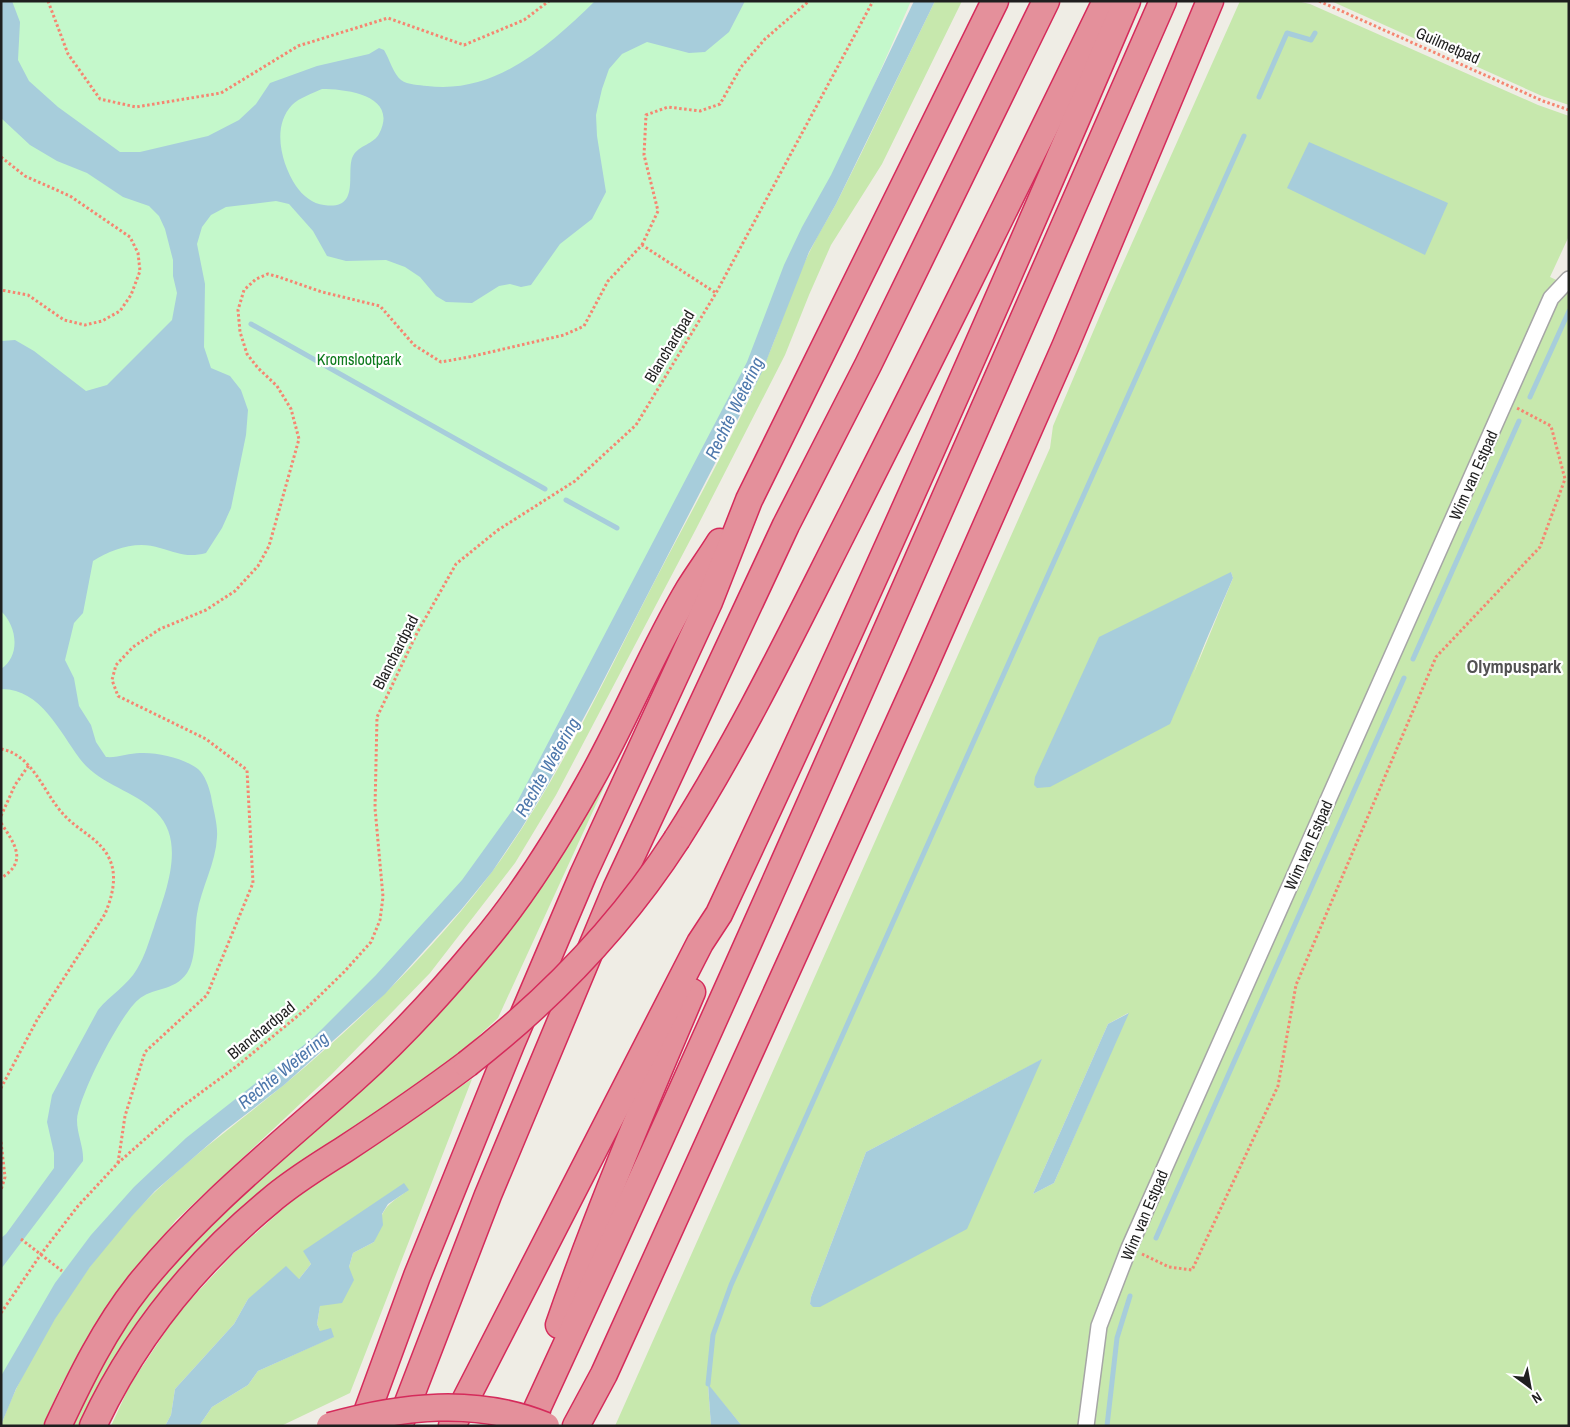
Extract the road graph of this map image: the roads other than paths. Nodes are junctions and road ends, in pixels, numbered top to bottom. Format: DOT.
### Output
graph roads {
  1 [pos="995,1"];
  2 [pos="1046,1"];
  3 [pos="1106,1"];
  4 [pos="1127,1"];
  5 [pos="1163,1"];
  6 [pos="1210,1"];
  7 [pos="1569,278"];
  8 [pos="749,500"];
  9 [pos="719,914"];
  10 [pos="604,1374"];
  11 [pos="58,1426"];
  12 [pos="93,1426"];
  13 [pos="330,1426"];
  14 [pos="362,1426"];
  15 [pos="399,1426"];
  16 [pos="452,1426"];
  17 [pos="525,1426"];
  18 [pos="529,1426"];
  19 [pos="546,1426"];
  20 [pos="576,1426"];
  21 [pos="587,1426"];
  22 [pos="1086,1426"];
  1 -- 8 [label="highway"];
  2 -- 15 [label="highway"];
  3 -- 12 [label="highway, bridge"];
  4 -- 9 [label="highway"];
  5 -- 18 [label="highway"];
  6 -- 10 [label="highway"];
  7 -- 22 [label="street, Wim van Estpad"];
  8 -- 11 [label="highway"];
  8 -- 14 [label="highway"];
  9 -- 16 [label="highway"];
  9 -- 17 [label="highway"];
  10 -- 20 [label="highway"];
  10 -- 21 [label="highway"];
  13 -- 19 [label="highway, bridge"];
}
